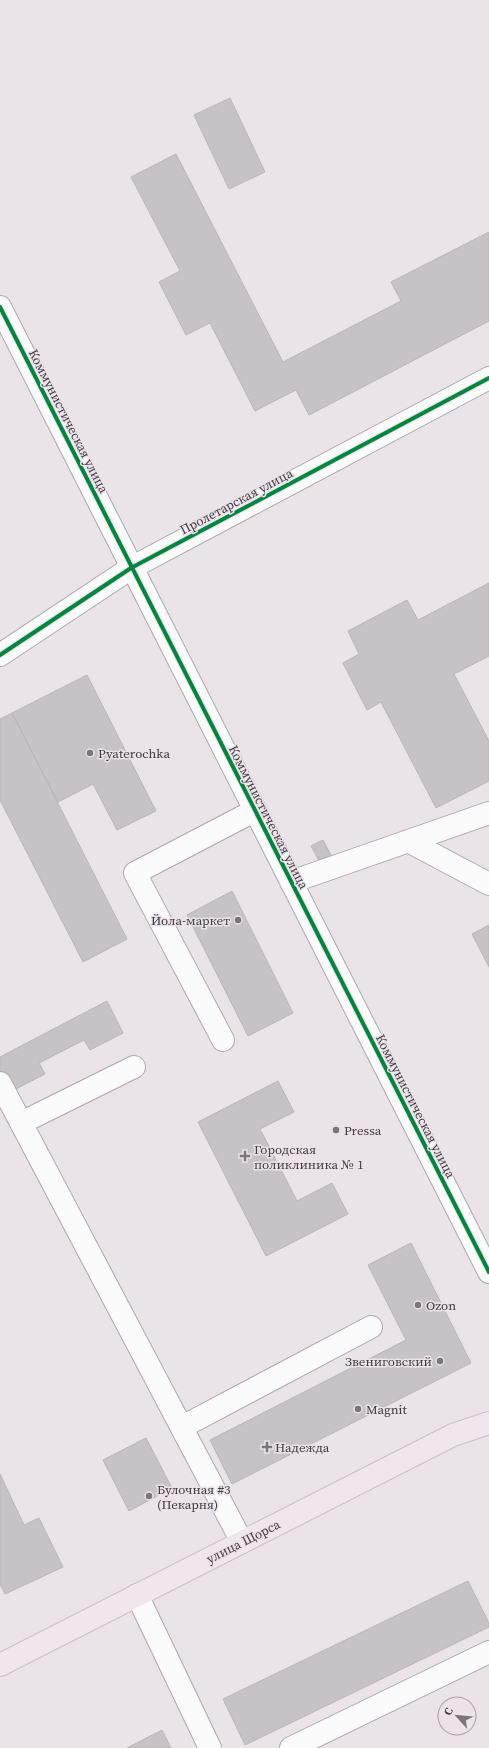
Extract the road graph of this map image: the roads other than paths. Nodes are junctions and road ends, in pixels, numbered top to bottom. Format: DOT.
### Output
graph roads {
  1 [pos="0,307"];
  2 [pos="489,378"];
  3 [pos="131,568"];
  4 [pos="0,655"];
  5 [pos="254,811"];
  6 [pos="489,813"];
  7 [pos="408,841"];
  8 [pos="291,882"];
  9 [pos="489,884"];
  10 [pos="223,1040"];
  11 [pos="134,1067"];
  12 [pos="0,1083"];
  13 [pos="21,1123"];
  14 [pos="489,1272"];
  15 [pos="371,1327"];
  16 [pos="489,1423"];
  17 [pos="182,1427"];
  18 [pos="242,1542"];
  19 [pos="137,1595"];
  20 [pos="489,1652"];
  21 [pos="0,1665"];
  22 [pos="210,1748"];
  23 [pos="291,1748"];
  1 -- 3 [label="street, Коммунистическая улица"];
  2 -- 3 [label="street, Пролетарская улица"];
  3 -- 4 [label="street, Пролетарская улица"];
  3 -- 5 [label="street, Коммунистическая улица"];
  5 -- 8 [label="street, Коммунистическая улица"];
  5 -- 10 [label="street"];
  6 -- 7 [label="street"];
  7 -- 8 [label="street"];
  7 -- 9 [label="street"];
  8 -- 14 [label="street, Коммунистическая улица"];
  11 -- 13 [label="street"];
  12 -- 13 [label="street"];
  13 -- 17 [label="street"];
  15 -- 17 [label="street"];
  16 -- 18 [label="main road, улица Щорса"];
  17 -- 18 [label="street"];
  18 -- 19 [label="main road, улица Щорса"];
  19 -- 21 [label="main road, улица Щорса"];
  19 -- 22 [label="street"];
  20 -- 23 [label="street"];
}
